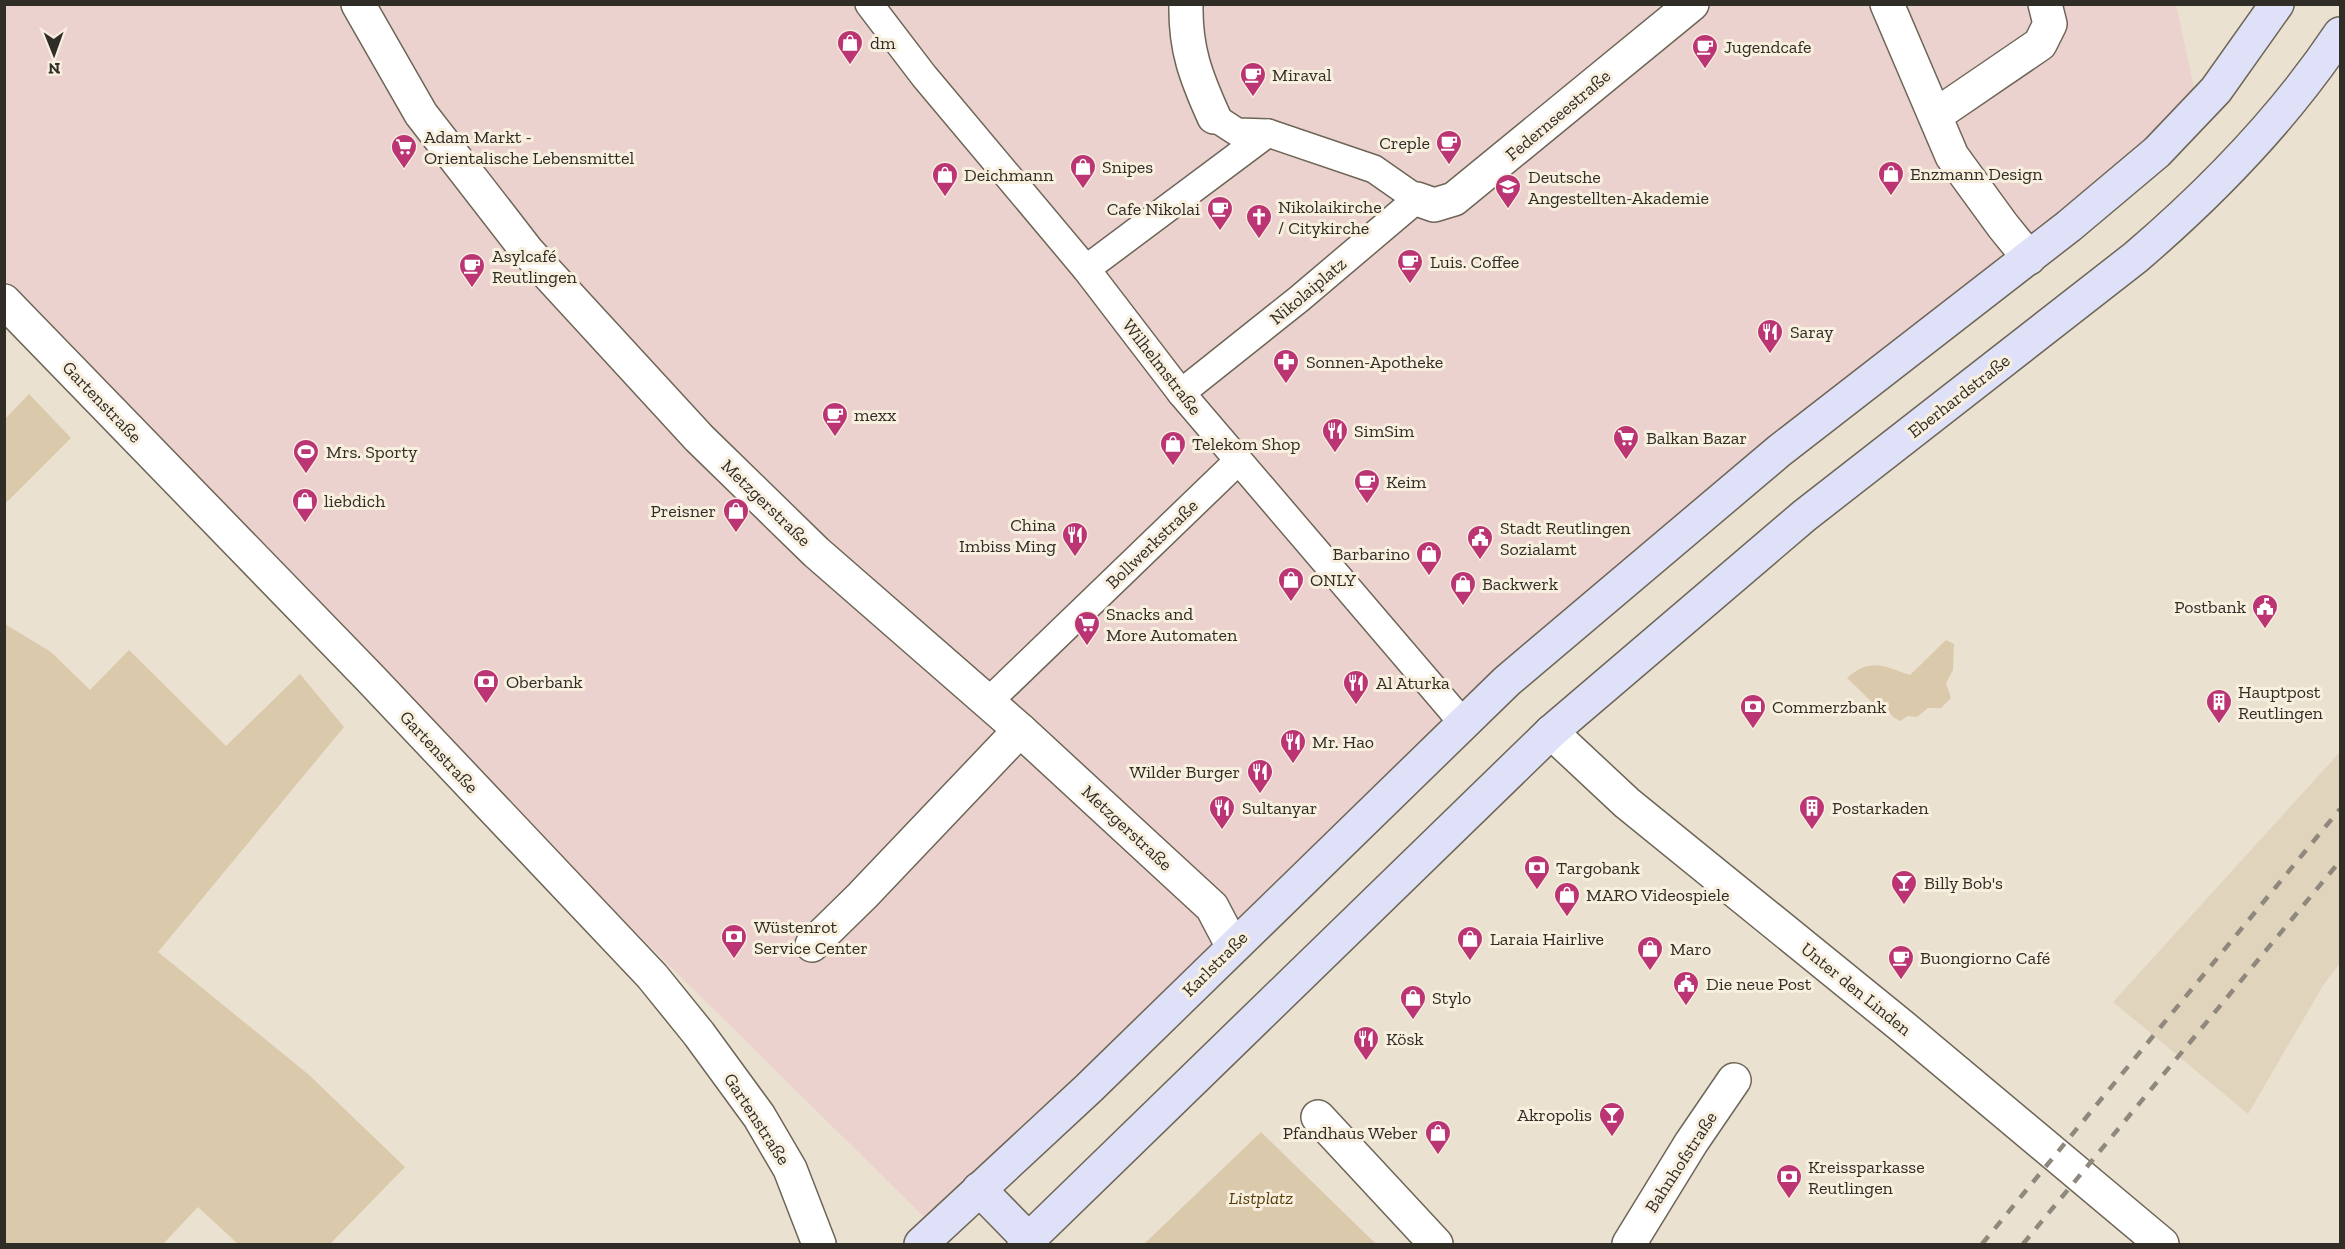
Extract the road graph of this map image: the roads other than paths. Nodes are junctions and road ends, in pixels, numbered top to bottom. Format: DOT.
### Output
graph roads {
  1 [pos="358,4"];
  2 [pos="869,4"];
  3 [pos="1186,4"];
  4 [pos="1692,4"];
  5 [pos="1887,4"];
  6 [pos="2045,4"];
  7 [pos="2277,4"];
  8 [pos="2340,34"];
  9 [pos="1936,115"];
  10 [pos="1214,117"];
  11 [pos="1268,133"];
  12 [pos="1416,199"];
  13 [pos="2029,258"];
  14 [pos="1086,269"];
  15 [pos="4,301"];
  16 [pos="1181,393"];
  17 [pos="1238,461"];
  18 [pos="987,703"];
  19 [pos="1463,723"];
  20 [pos="1020,730"];
  21 [pos="1551,732"];
  22 [pos="812,945"];
  23 [pos="1233,947"];
  24 [pos="1734,1080"];
  25 [pos="1318,1117"];
  26 [pos="979,1189"];
  27 [pos="1027,1242"];
  28 [pos="819,1245"];
  29 [pos="921,1245"];
  30 [pos="1436,1245"];
  31 [pos="1629,1245"];
  32 [pos="2162,1245"];
  1 -- 18 [label="street, Metzgerstraße"];
  2 -- 14 [label="street, Wilhelmstraße"];
  3 -- 10 [label="street"];
  4 -- 12 [label="street, Federnseestraße"];
  5 -- 9 [label="street"];
  6 -- 9 [label="street"];
  7 -- 13 [label="main road"];
  8 -- 21 [label="main road, Eberhardstraße"];
  9 -- 13 [label="street"];
  10 -- 11 [label="street"];
  11 -- 12 [label="street"];
  11 -- 14 [label="street"];
  12 -- 16 [label="street, Nikolaiplatz"];
  13 -- 19 [label="main road, Karlstraße"];
  14 -- 16 [label="street, Wilhelmstraße"];
  15 -- 28 [label="street, Gartenstraße"];
  16 -- 17 [label="street, Wilhelmstraße"];
  17 -- 18 [label="street, Bollwerkstraße"];
  17 -- 19 [label="street, Wilhelmstraße"];
  18 -- 20 [label="street, Metzgerstraße"];
  19 -- 23 [label="main road, Karlstraße"];
  20 -- 22 [label="street"];
  20 -- 23 [label="street, Metzgerstraße"];
  21 -- 27 [label="main road"];
  21 -- 32 [label="street, Unter den Linden"];
  23 -- 26 [label="main road, Karlstraße"];
  24 -- 31 [label="street, Bahnhofstraße"];
  25 -- 30 [label="street"];
  26 -- 27 [label="main road"];
  26 -- 29 [label="main road, Karlstraße"];
}
